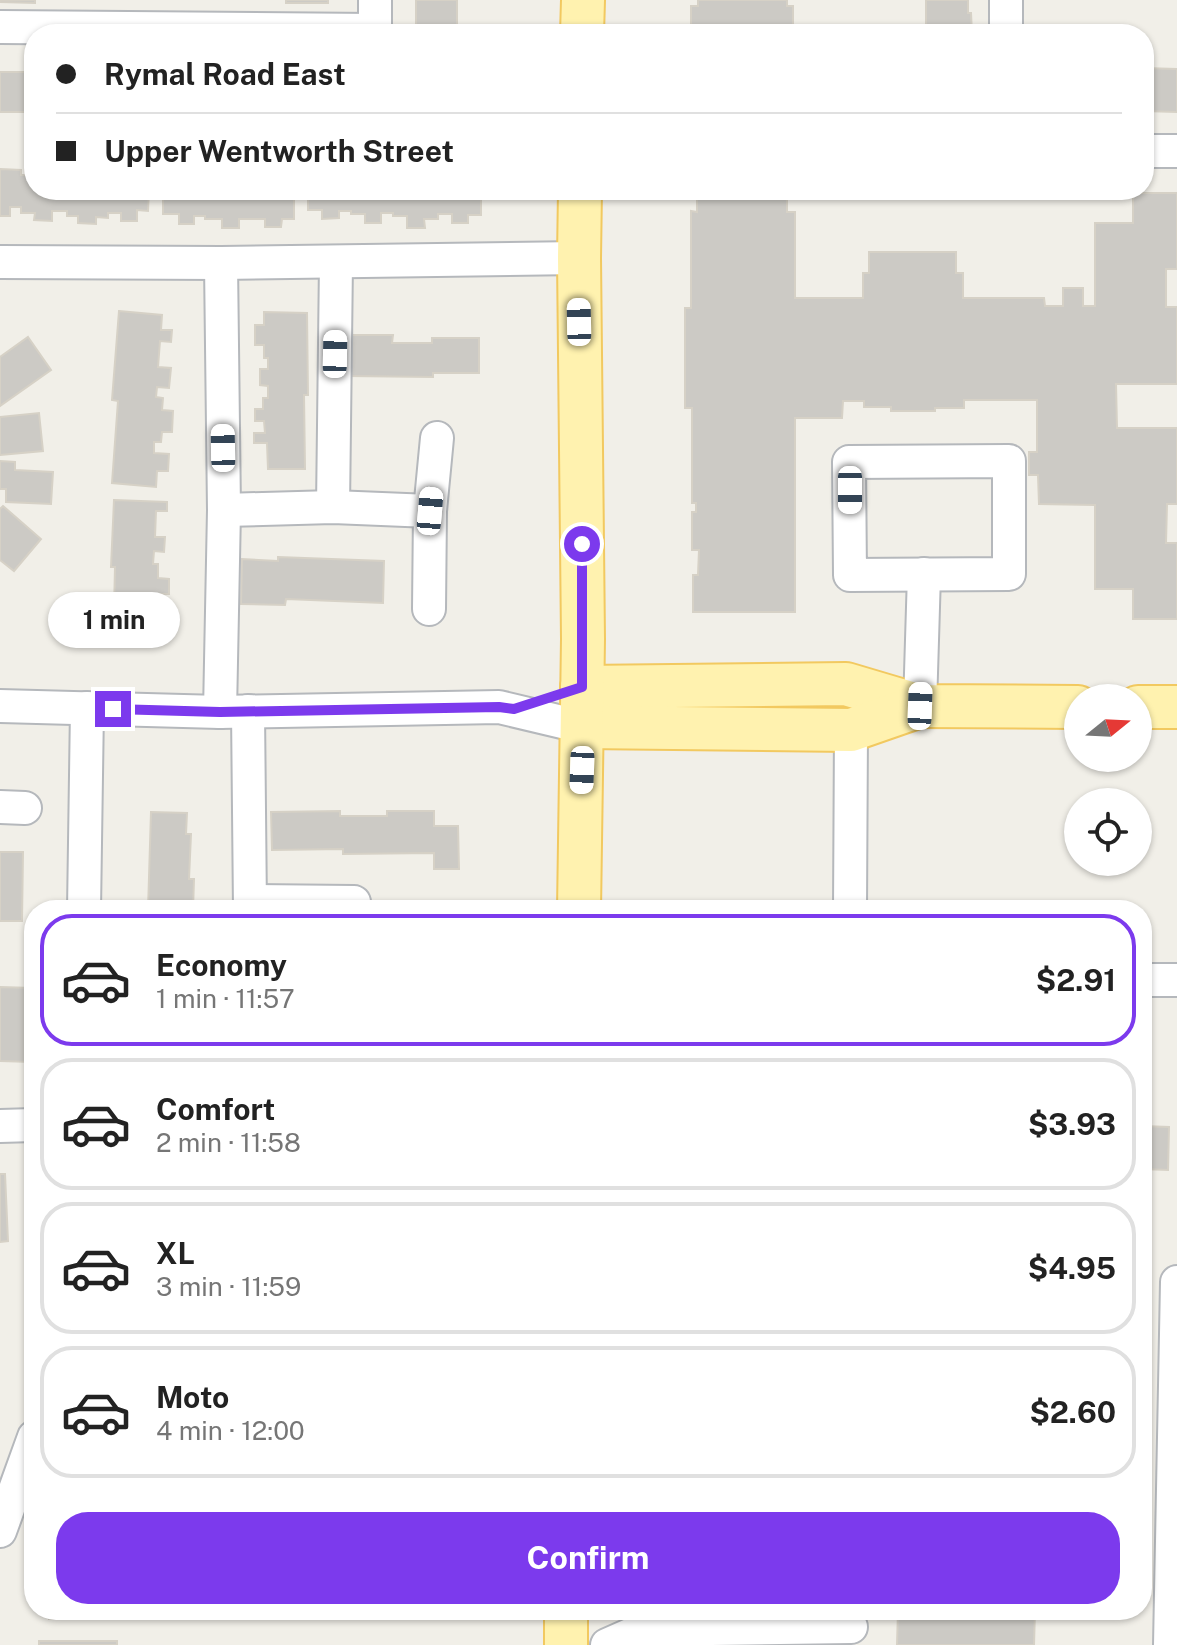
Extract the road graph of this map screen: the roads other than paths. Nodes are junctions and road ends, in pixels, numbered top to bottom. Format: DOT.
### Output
graph roads {
  1 [pos="375,0"];
  2 [pos="583,0"];
  3 [pos="1006,0"];
  4 [pos="77,14"];
  5 [pos="263,24"];
  6 [pos="375,24"];
  7 [pos="582,24"];
  8 [pos="1006,24"];
  9 [pos="0,27"];
  10 [pos="1154,151"];
  11 [pos="1177,151"];
  12 [pos="580,200"];
  13 [pos="579,258"];
  14 [pos="0,262"];
  15 [pos="336,262"];
  16 [pos="221,263"];
  17 [pos="437,438"];
  18 [pos="333,507"];
  19 [pos="224,510"];
  20 [pos="430,511"];
  21 [pos="924,574"];
  22 [pos="429,609"];
  23 [pos="0,706"];
  24 [pos="920,706"];
  25 [pos="582,707"];
  26 [pos="1064,707"];
  27 [pos="1152,707"];
  28 [pos="1177,707"];
  29 [pos="87,708"];
  30 [pos="234,711"];
  31 [pos="851,730"];
  32 [pos="84,900"];
  33 [pos="251,900"];
  34 [pos="579,900"];
  35 [pos="850,900"];
  36 [pos="1152,980"];
  37 [pos="1177,980"];
  38 [pos="24,1125"];
  39 [pos="0,1126"];
  40 [pos="1177,1282"];
  41 [pos="24,1465"];
  42 [pos="0,1531"];
  43 [pos="566,1620"];
  44 [pos="851,1627"];
  45 [pos="566,1645"];
  46 [pos="607,1645"];
  47 [pos="1170,1645"];
  1 -- 6 [label="street"];
  2 -- 7 [label="main road"];
  3 -- 8 [label="street"];
  4 -- 5 [label="street"];
  4 -- 9 [label="street"];
  10 -- 11 [label="street"];
  12 -- 13 [label="main road"];
  13 -- 15 [label="street"];
  13 -- 25 [label="main road"];
  14 -- 16 [label="street"];
  15 -- 16 [label="street"];
  15 -- 18 [label="street"];
  16 -- 19 [label="street"];
  17 -- 20 [label="street"];
  18 -- 19 [label="street"];
  18 -- 20 [label="street"];
  19 -- 30 [label="street"];
  20 -- 22 [label="street"];
  21 -- 21 [label="street"];
  21 -- 24 [label="street"];
  23 -- 29 [label="street"];
  24 -- 25 [label="main road"];
  24 -- 26 [label="main road"];
  24 -- 31 [label="main road"];
  25 -- 30 [label="street"];
  25 -- 31 [label="main road"];
  25 -- 34 [label="main road"];
  27 -- 28 [label="main road"];
  29 -- 30 [label="street"];
  29 -- 32 [label="street"];
  30 -- 33 [label="street"];
  31 -- 35 [label="street"];
  36 -- 37 [label="street"];
  38 -- 39 [label="street"];
  40 -- 47 [label="street"];
  41 -- 42 [label="street"];
  43 -- 45 [label="main road"];
  44 -- 46 [label="street"];
}
